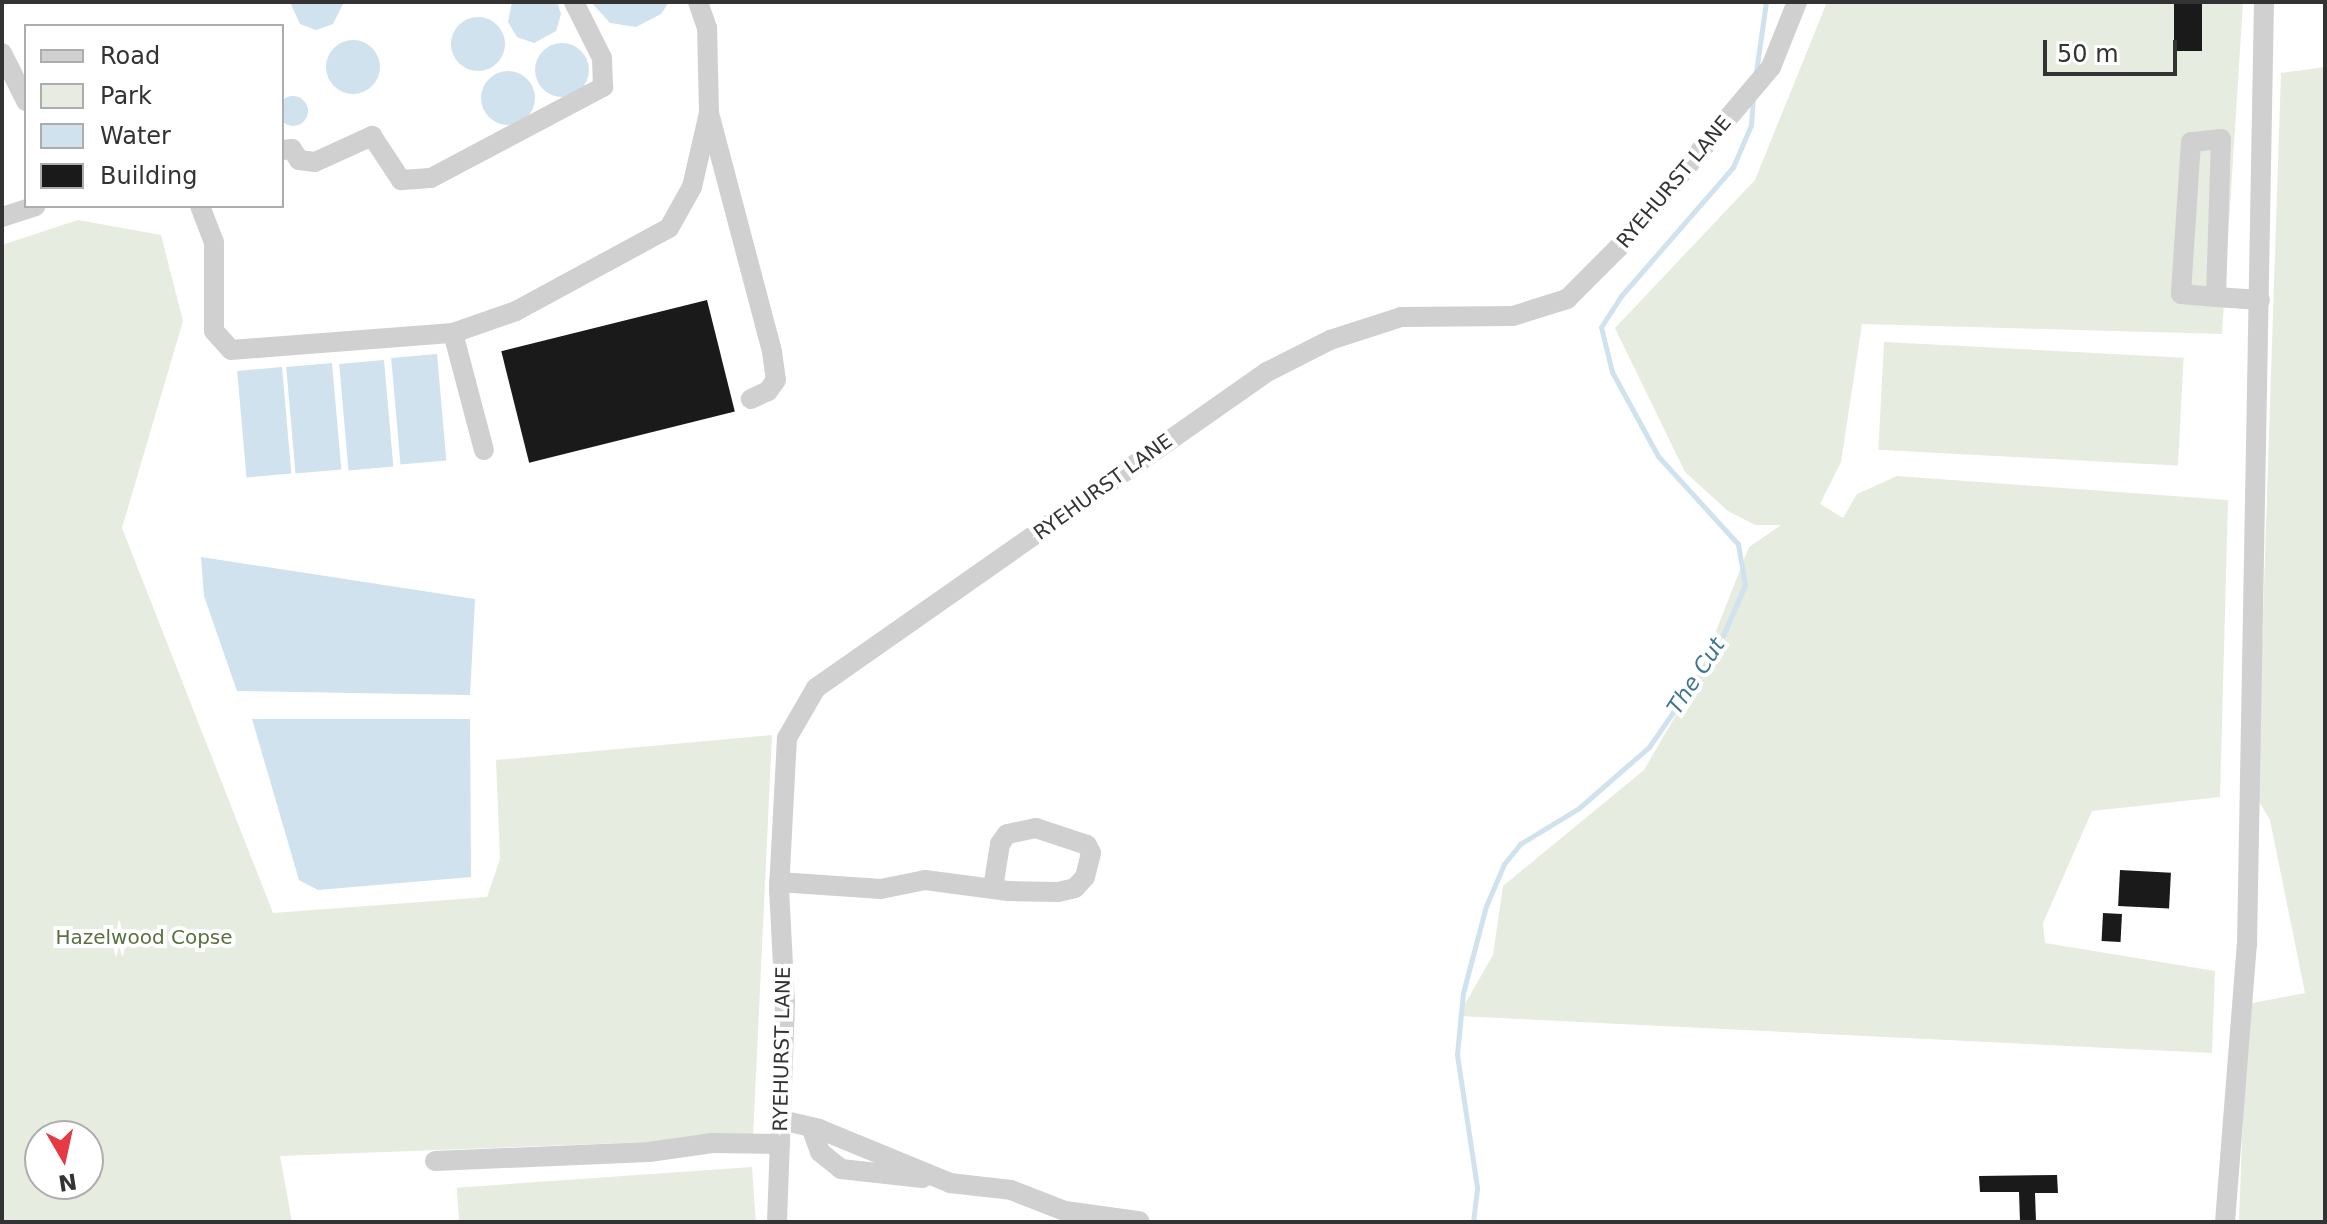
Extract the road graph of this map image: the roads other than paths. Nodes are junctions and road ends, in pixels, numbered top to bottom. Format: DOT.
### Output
graph roads {
  1 [pos="574,2"];
  2 [pos="698,2"];
  3 [pos="1797,2"];
  4 [pos="2264,2"];
  5 [pos="2,53"];
  6 [pos="24,97"];
  7 [pos="709,113"];
  8 [pos="284,150"];
  9 [pos="29,208"];
  10 [pos="201,208"];
  11 [pos="2,217"];
  12 [pos="2216,297"];
  13 [pos="2260,300"];
  14 [pos="453,333"];
  15 [pos="751,399"];
  16 [pos="484,450"];
  17 [pos="779,882"];
  18 [pos="993,888"];
  19 [pos="781,1120"];
  20 [pos="811,1127"];
  21 [pos="780,1144"];
  22 [pos="435,1161"];
  23 [pos="939,1179"];
  24 [pos="1139,1221"];
  25 [pos="777,1222"];
  26 [pos="2225,1222"];
  1 -- 8 [label="street"];
  2 -- 7 [label="street"];
  3 -- 17 [label="street, RYEHURST LANE"];
  4 -- 13 [label="street"];
  5 -- 6 [label="street"];
  7 -- 14 [label="street"];
  7 -- 15 [label="street"];
  9 -- 11 [label="street"];
  10 -- 14 [label="street"];
  12 -- 12 [label="street"];
  12 -- 13 [label="street"];
  13 -- 26 [label="street"];
  14 -- 16 [label="street"];
  17 -- 18 [label="street"];
  17 -- 19 [label="street, RYEHURST LANE"];
  18 -- 18 [label="street"];
  19 -- 20 [label="street"];
  19 -- 21 [label="street, RYEHURST LANE"];
  20 -- 23 [label="street"];
  20 -- 23 [label="street"];
  21 -- 22 [label="street"];
  21 -- 25 [label="street, RYEHURST LANE"];
  23 -- 24 [label="street"];
}
